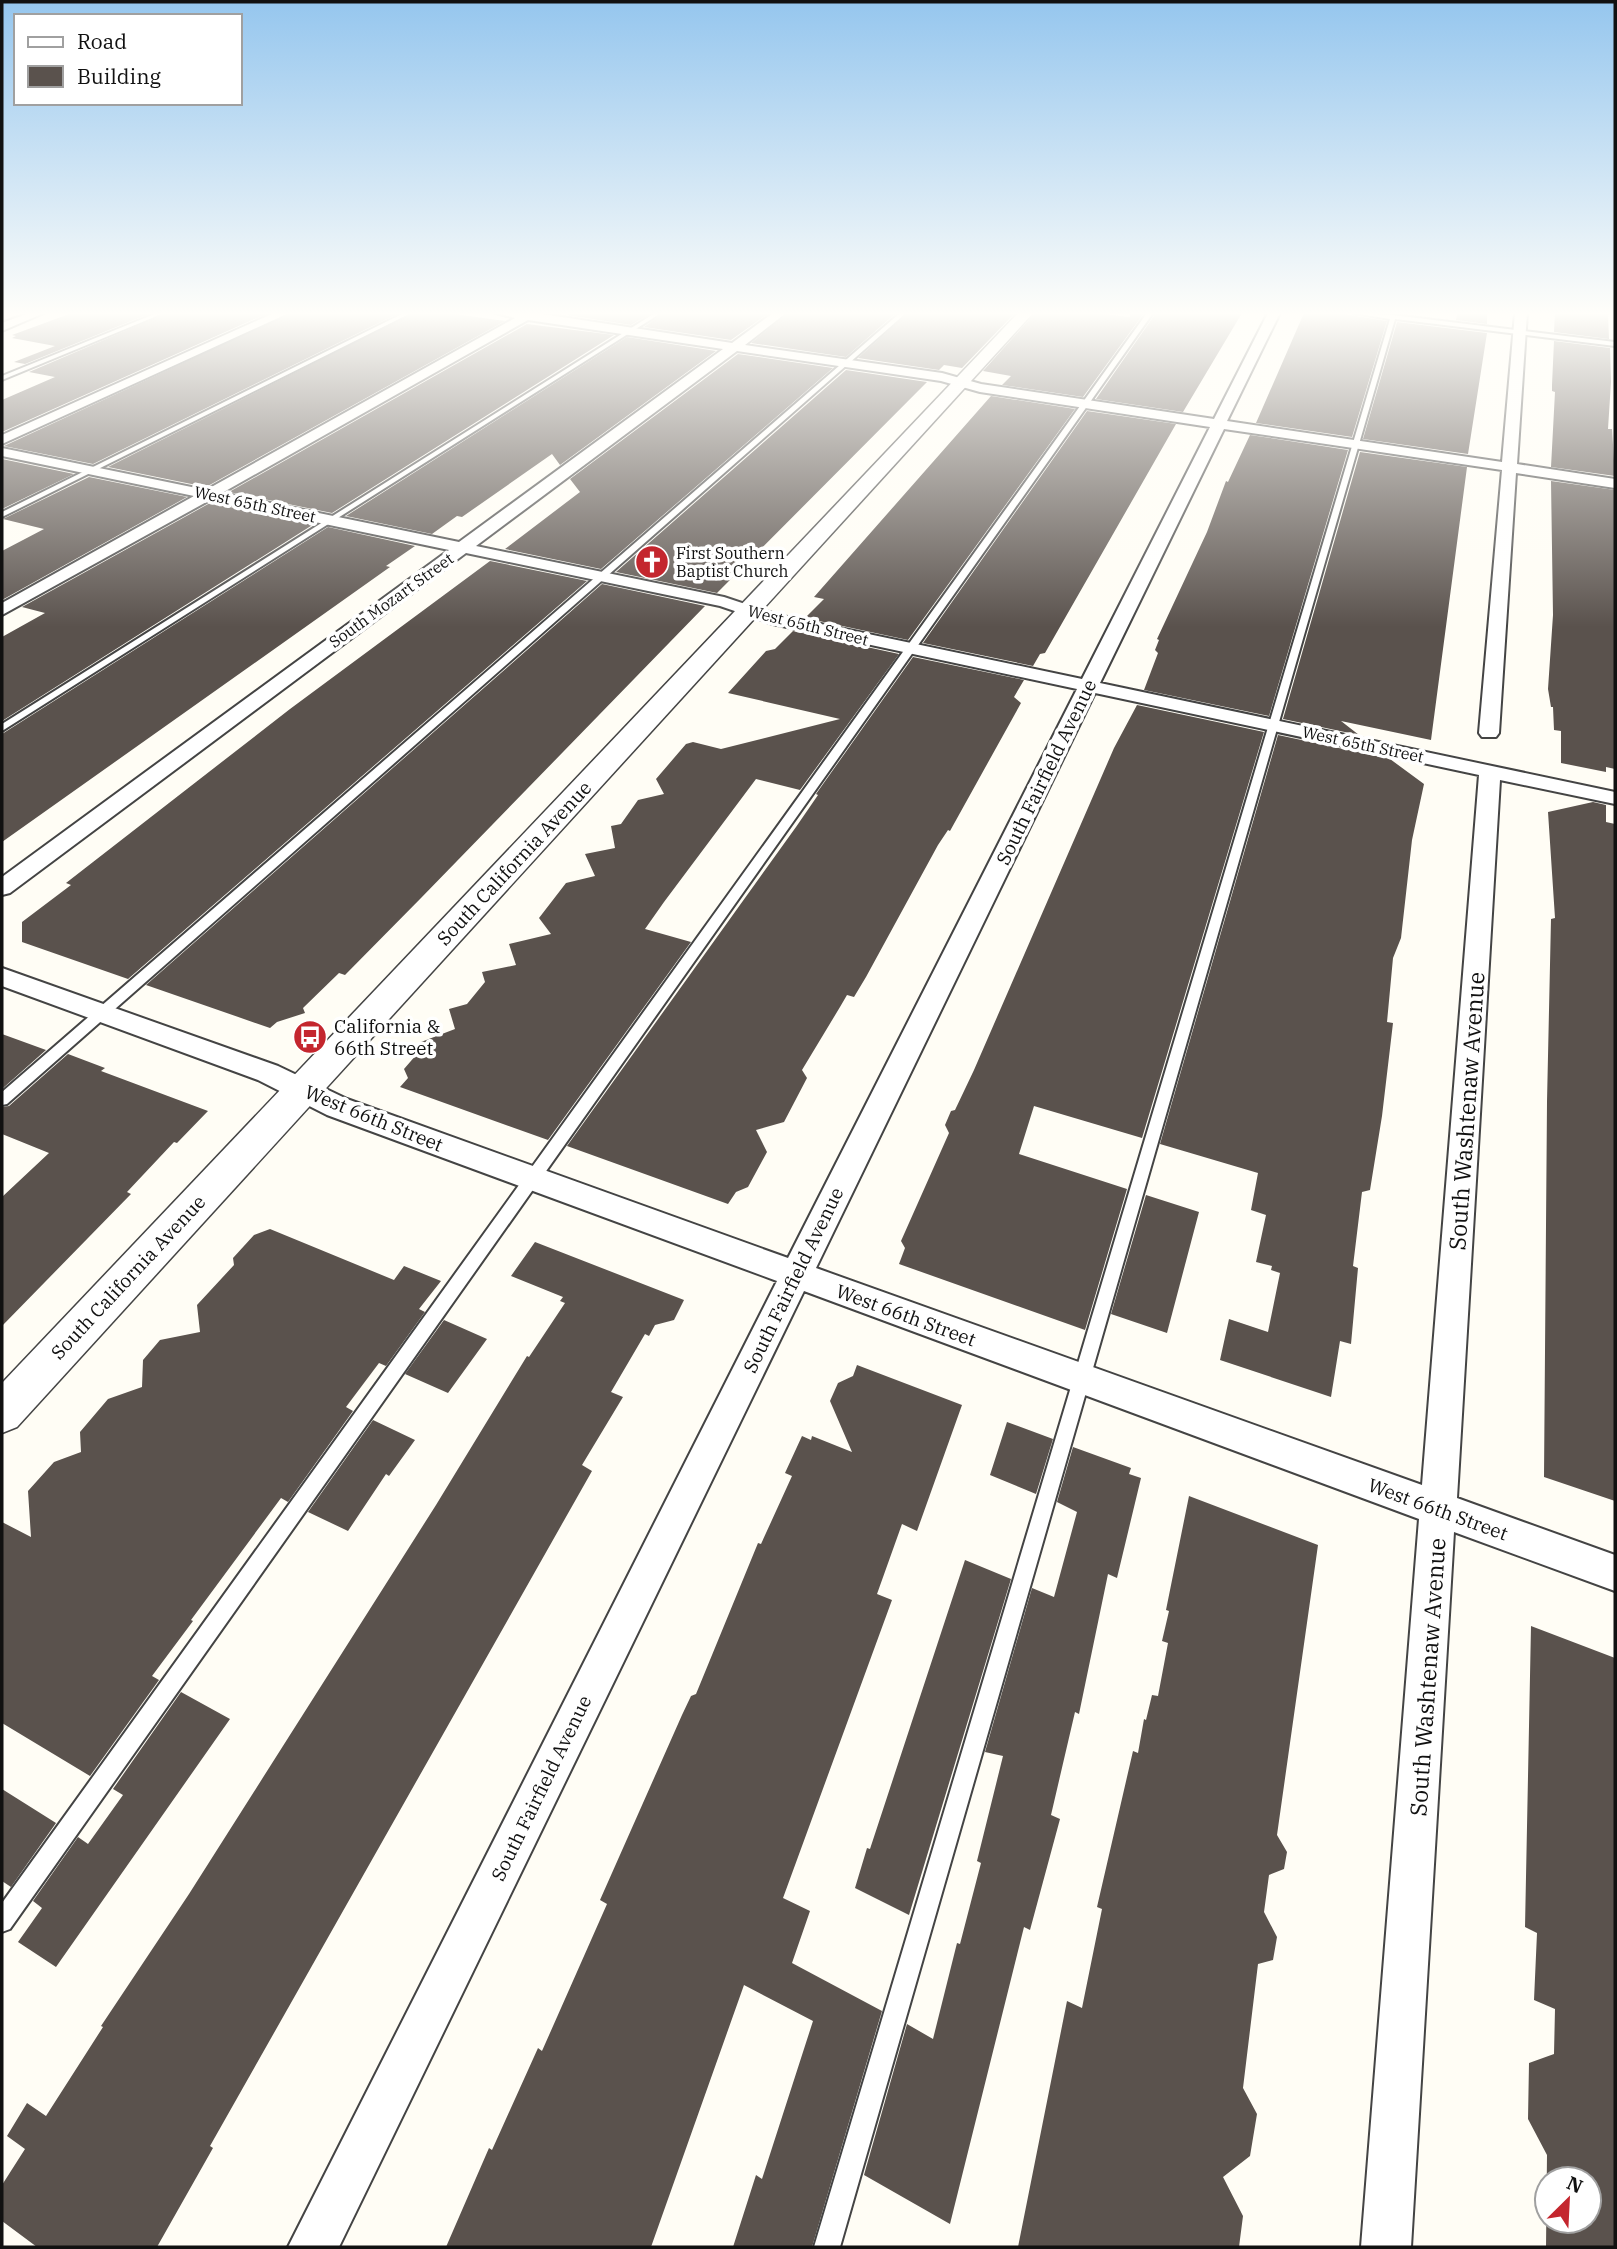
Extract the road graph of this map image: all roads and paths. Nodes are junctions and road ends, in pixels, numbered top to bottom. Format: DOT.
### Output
graph roads {
  1 [pos="51,418"];
  2 [pos="196,418"];
  3 [pos="345,418"];
  4 [pos="491,418"];
  5 [pos="637,418"];
  6 [pos="782,418"];
  7 [pos="928,418"];
  8 [pos="1075,418"];
  9 [pos="1178,418"];
  10 [pos="1222,418"];
  11 [pos="1363,418"];
  12 [pos="1513,418"];
  13 [pos="1219,424"];
  14 [pos="2,440"];
  15 [pos="1355,444"];
  16 [pos="2,452"];
  17 [pos="1510,467"];
  18 [pos="91,470"];
  19 [pos="1615,483"];
  20 [pos="208,495"];
  21 [pos="2,515"];
  22 [pos="330,520"];
  23 [pos="462,548"];
  24 [pos="600,577"];
  25 [pos="2,610"];
  26 [pos="748,611"];
  27 [pos="910,648"];
  28 [pos="1089,686"];
  29 [pos="1273,725"];
  30 [pos="2,728"];
  31 [pos="1489,733"];
  32 [pos="1490,771"];
  33 [pos="1615,798"];
  34 [pos="2,888"];
  35 [pos="2,977"];
  36 [pos="102,1013"];
  37 [pos="302,1090"];
  38 [pos="2,1101"];
  39 [pos="531,1179"];
  40 [pos="796,1274"];
  41 [pos="1082,1379"];
  42 [pos="2,1412"];
  43 [pos="1438,1508"];
  44 [pos="1615,1573"];
  45 [pos="2,1921"];
  46 [pos="313,2247"];
  47 [pos="827,2247"];
  48 [pos="1387,2247"];
  1 -- 14 [label="street"];
  2 -- 18 [label="lane"];
  3 -- 20 [label="street"];
  4 -- 22 [label="lane"];
  5 -- 23 [label="street, South Mozart Street"];
  6 -- 24 [label="lane"];
  7 -- 26 [label="street, South California Avenue"];
  8 -- 27 [label="lane"];
  9 -- 13 [label="street"];
  10 -- 13 [label="street, South Fairfield Avenue"];
  11 -- 15 [label="lane"];
  12 -- 17 [label="street"];
  13 -- 15 [label="street"];
  13 -- 28 [label="street, South Fairfield Avenue"];
  15 -- 17 [label="street"];
  15 -- 29 [label="lane"];
  16 -- 18 [label="street, West 65th Street"];
  17 -- 19 [label="street"];
  17 -- 31 [label="street"];
  18 -- 20 [label="street, West 65th Street"];
  18 -- 21 [label="lane"];
  20 -- 22 [label="street, West 65th Street"];
  20 -- 25 [label="street"];
  22 -- 23 [label="street, West 65th Street"];
  22 -- 30 [label="lane"];
  23 -- 24 [label="street, West 65th Street"];
  23 -- 34 [label="street, South Mozart Street"];
  24 -- 26 [label="street, West 65th Street"];
  24 -- 36 [label="lane"];
  26 -- 27 [label="street, West 65th Street"];
  26 -- 37 [label="street, South California Avenue"];
  27 -- 28 [label="street, West 65th Street"];
  27 -- 39 [label="lane"];
  28 -- 29 [label="street, West 65th Street"];
  28 -- 40 [label="street, South Fairfield Avenue"];
  29 -- 32 [label="street, West 65th Street"];
  29 -- 41 [label="lane"];
  32 -- 33 [label="street, West 65th Street"];
  32 -- 43 [label="street, South Washtenaw Avenue"];
  35 -- 36 [label="street, West 66th Street"];
  36 -- 37 [label="street, West 66th Street"];
  36 -- 38 [label="lane"];
  37 -- 39 [label="street, West 66th Street"];
  37 -- 42 [label="street, South California Avenue"];
  39 -- 40 [label="street, West 66th Street"];
  39 -- 45 [label="lane"];
  40 -- 41 [label="street, West 66th Street"];
  40 -- 46 [label="street, South Fairfield Avenue"];
  41 -- 43 [label="street, West 66th Street"];
  41 -- 47 [label="lane"];
  43 -- 44 [label="street, West 66th Street"];
  43 -- 48 [label="street, South Washtenaw Avenue"];
}
